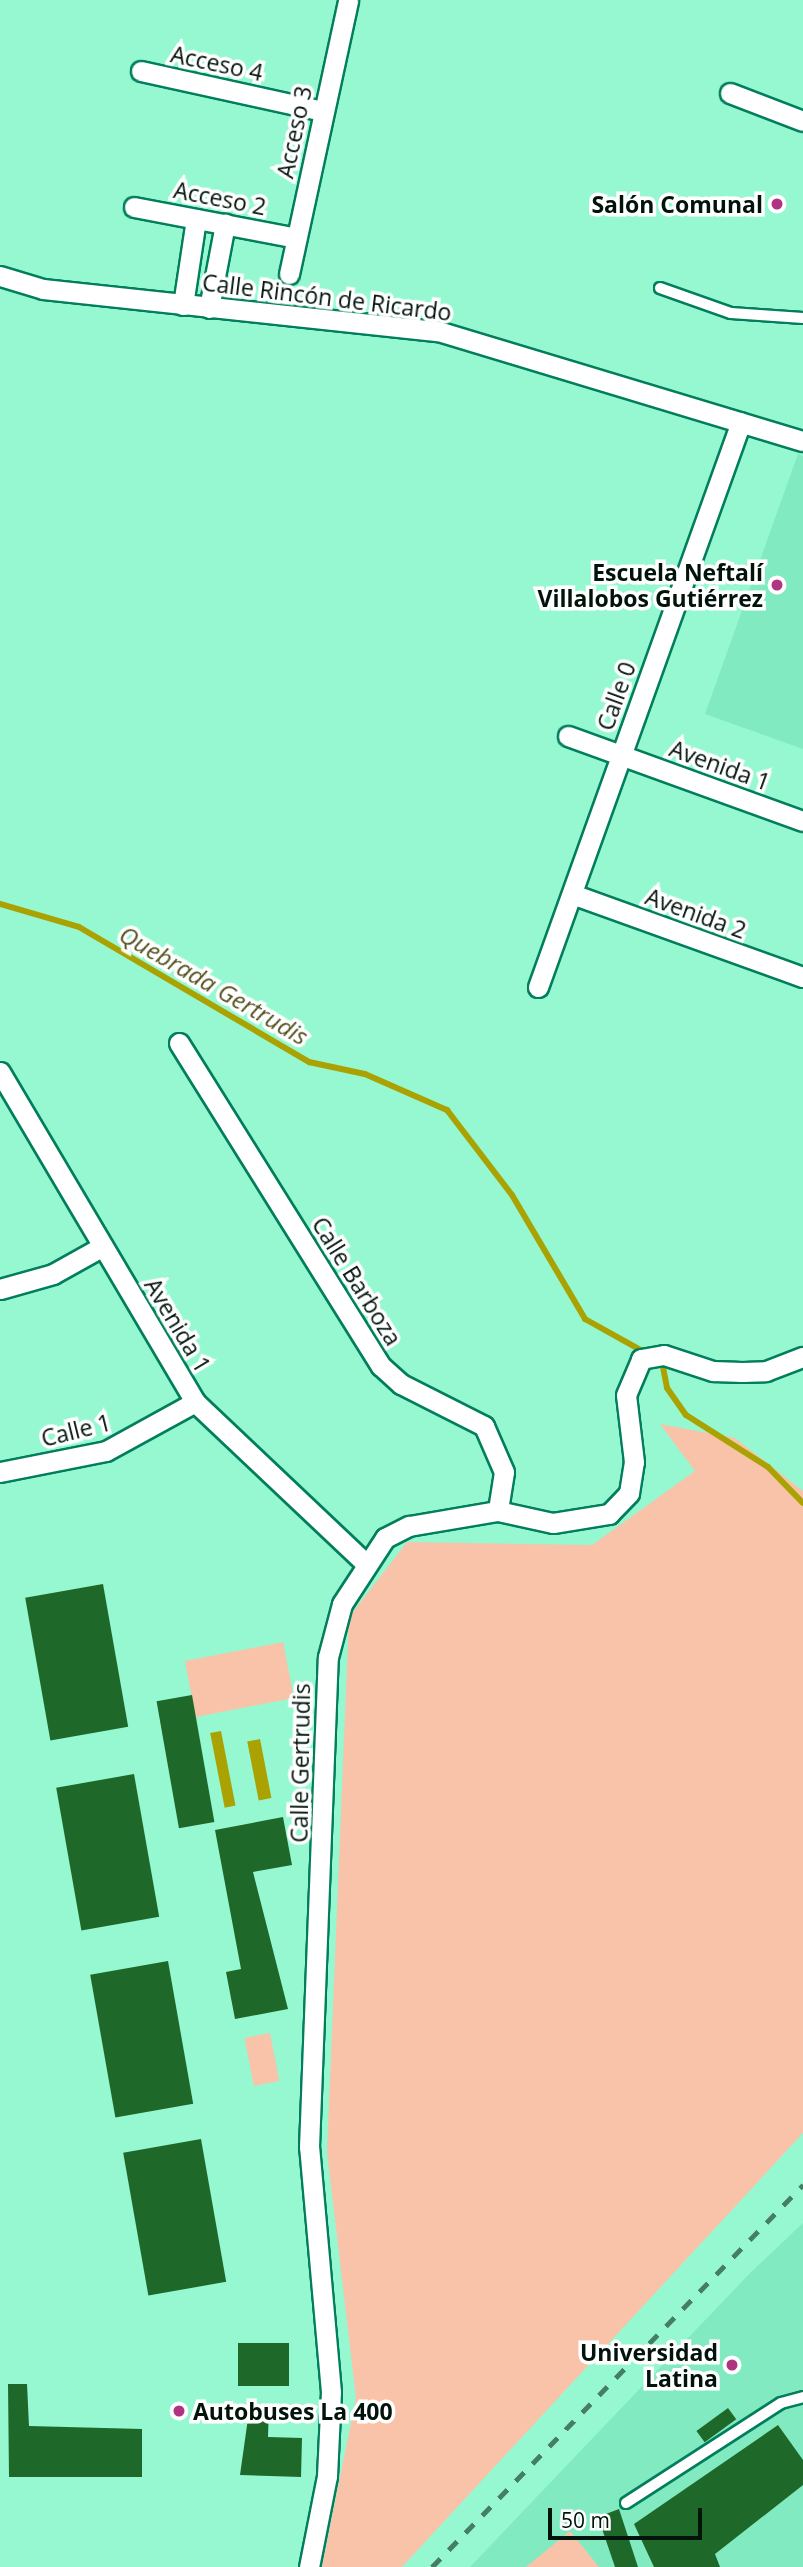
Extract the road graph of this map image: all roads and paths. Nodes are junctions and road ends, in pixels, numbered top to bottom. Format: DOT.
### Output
graph roads {
  1 [pos="348,0"];
  2 [pos="141,71"];
  3 [pos="730,93"];
  4 [pos="323,111"];
  5 [pos="803,121"];
  6 [pos="134,206"];
  7 [pos="196,219"];
  8 [pos="225,224"];
  9 [pos="296,238"];
  10 [pos="289,274"];
  11 [pos="0,276"];
  12 [pos="660,288"];
  13 [pos="183,305"];
  14 [pos="209,308"];
  15 [pos="803,318"];
  16 [pos="741,422"];
  17 [pos="803,441"];
  18 [pos="568,736"];
  19 [pos="621,755"];
  20 [pos="803,821"];
  21 [pos="572,894"];
  22 [pos="803,977"];
  23 [pos="538,987"];
  24 [pos="178,1043"];
  25 [pos="0,1072"];
  26 [pos="7,1094"];
  27 [pos="103,1246"];
  28 [pos="0,1289"];
  29 [pos="803,1357"];
  30 [pos="195,1402"];
  31 [pos="0,1472"];
  32 [pos="498,1511"];
  33 [pos="365,1563"];
  34 [pos="803,2397"];
  35 [pos="626,2503"];
  36 [pos="309,2567"];
  1 -- 4 [label="street, Acceso 3"];
  2 -- 4 [label="street, Acceso 4"];
  3 -- 5 [label="street"];
  4 -- 9 [label="street, Acceso 3"];
  6 -- 7 [label="street, Acceso 2"];
  7 -- 8 [label="street, Acceso 2"];
  7 -- 13 [label="street"];
  8 -- 9 [label="street, Acceso 2"];
  8 -- 14 [label="street"];
  9 -- 10 [label="street, Acceso 3"];
  11 -- 13 [label="street, Calle Rincón de Ricardo"];
  12 -- 15 [label="lane"];
  13 -- 14 [label="street, Calle Rincón de Ricardo"];
  14 -- 16 [label="street, Calle Rincón de Ricardo"];
  16 -- 17 [label="street, Calle Rincón de Ricardo"];
  16 -- 19 [label="street, Calle 0"];
  18 -- 19 [label="street, Avenida 1"];
  19 -- 20 [label="street, Avenida 1"];
  19 -- 21 [label="street, Calle 0"];
  21 -- 22 [label="street, Avenida 2"];
  21 -- 23 [label="street, Calle 0"];
  24 -- 32 [label="street, Calle Barboza"];
  25 -- 26 [label="street, Avenida 1"];
  26 -- 27 [label="street, Avenida 1"];
  27 -- 28 [label="street"];
  27 -- 30 [label="street, Avenida 1"];
  29 -- 32 [label="street, Calle Gertrudis"];
  30 -- 31 [label="street, Calle 1"];
  30 -- 33 [label="street, Avenida 1"];
  32 -- 33 [label="street, Calle Gertrudis"];
  33 -- 36 [label="street, Calle Gertrudis"];
  34 -- 35 [label="lane"];
}
